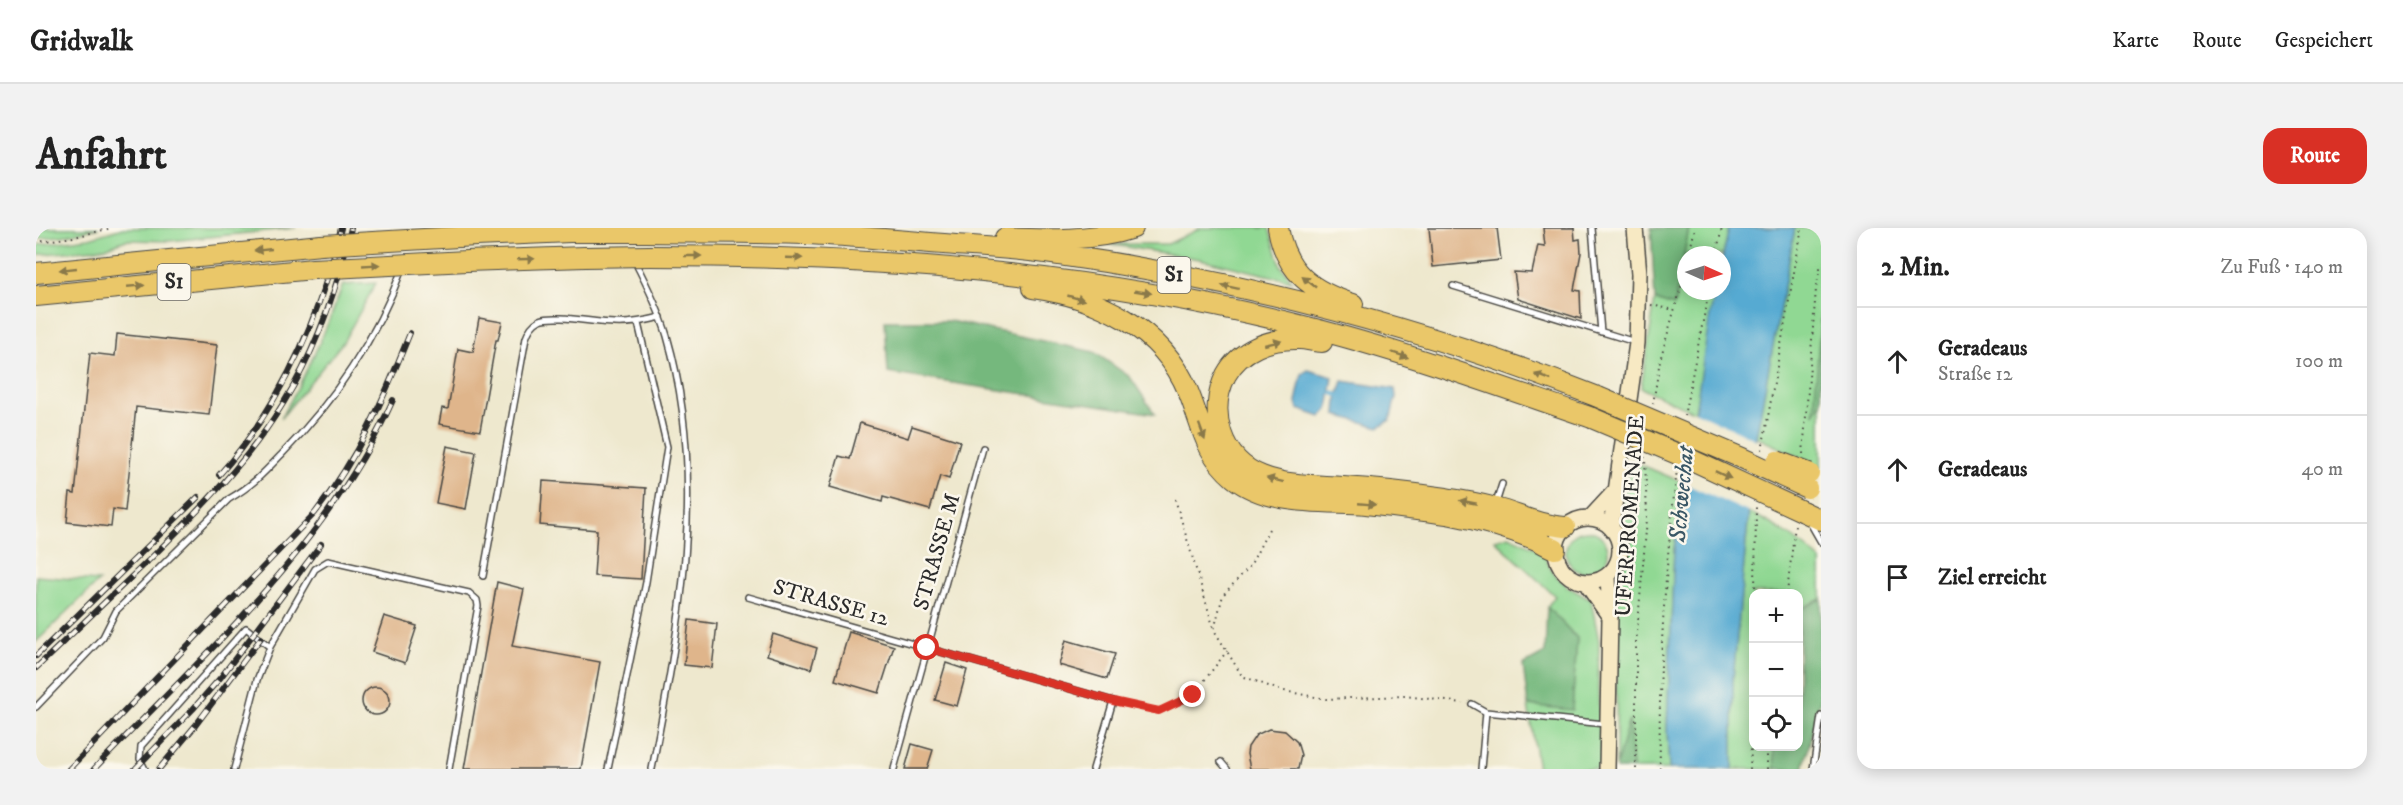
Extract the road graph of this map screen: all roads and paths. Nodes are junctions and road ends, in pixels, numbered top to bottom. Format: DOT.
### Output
graph roads {
  1 [pos="112,228"];
  2 [pos="418,228"];
  3 [pos="612,228"];
  4 [pos="1133,228"];
  5 [pos="1278,228"];
  6 [pos="1592,228"];
  7 [pos="1635,228"];
  8 [pos="1695,228"];
  9 [pos="1722,228"];
  10 [pos="1802,228"];
  11 [pos="36,242"];
  12 [pos="623,243"];
  13 [pos="956,245"];
  14 [pos="1691,246"];
  15 [pos="1718,246"];
  16 [pos="410,248"];
  17 [pos="628,250"];
  18 [pos="407,258"];
  19 [pos="1821,262"];
  20 [pos="36,273"];
  21 [pos="1002,273"];
  22 [pos="1454,286"];
  23 [pos="36,297"];
  24 [pos="1678,300"];
  25 [pos="1707,300"];
  26 [pos="1640,303"];
  27 [pos="1676,310"];
  28 [pos="660,317"];
  29 [pos="638,323"];
  30 [pos="1388,325"];
  31 [pos="1601,332"];
  32 [pos="1344,337"];
  33 [pos="1637,343"];
  34 [pos="1812,354"];
  35 [pos="1652,413"];
  36 [pos="1683,425"];
  37 [pos="1763,441"];
  38 [pos="983,448"];
  39 [pos="1645,456"];
  40 [pos="1679,460"];
  41 [pos="1815,483"];
  42 [pos="1502,484"];
  43 [pos="1616,490"];
  44 [pos="1175,499"];
  45 [pos="1494,507"];
  46 [pos="1755,516"];
  47 [pos="1813,516"];
  48 [pos="1591,517"];
  49 [pos="1565,527"];
  50 [pos="1611,527"];
  51 [pos="1269,529"];
  52 [pos="1821,542"];
  53 [pos="1555,549"];
  54 [pos="483,576"];
  55 [pos="1608,576"];
  56 [pos="1586,583"];
  57 [pos="1755,589"];
  58 [pos="748,597"];
  59 [pos="1610,617"];
  60 [pos="1214,630"];
  61 [pos="270,646"];
  62 [pos="927,648"];
  63 [pos="1227,651"];
  64 [pos="1753,697"];
  65 [pos="1113,701"];
  66 [pos="1472,704"];
  67 [pos="36,706"];
  68 [pos="1486,712"];
  69 [pos="1821,716"];
  70 [pos="1606,724"];
  71 [pos="1767,751"];
  72 [pos="1221,762"];
  73 [pos="145,769"];
  74 [pos="234,769"];
  75 [pos="449,769"];
  76 [pos="608,769"];
  77 [pos="652,769"];
  78 [pos="894,769"];
  79 [pos="1093,769"];
  80 [pos="1227,769"];
  81 [pos="1481,769"];
  82 [pos="1607,769"];
  83 [pos="1636,769"];
  84 [pos="1660,769"];
  85 [pos="1750,769"];
  86 [pos="1767,769"];
  87 [pos="1813,769"];
  1 -- 11 [label="path"];
  2 -- 16 [label="lane"];
  3 -- 12 [label="lane"];
  4 -- 13 [label="highway"];
  30 -- 5 [label="highway, one-way"];
  6 -- 31 [label="lane"];
  7 -- 26 [label="main road"];
  8 -- 14 [label="path"];
  9 -- 15 [label="path"];
  10 -- 37 [label="path"];
  13 -- 20 [label="highway, S1, one-way, bridge"];
  30 -- 13 [label="highway, S1, one-way"];
  17 -- 28 [label="lane"];
  18 -- 67 [label="lane"];
  19 -- 34 [label="path"];
  23 -- 21 [label="highway, S1, one-way, bridge"];
  21 -- 32 [label="highway, S1, one-way"];
  21 -- 53 [label="highway, one-way"];
  22 -- 31 [label="lane"];
  24 -- 27 [label="path, UFERPROMENADE"];
  25 -- 36 [label="path"];
  26 -- 27 [label="path"];
  26 -- 33 [label="main road"];
  27 -- 35 [label="path, UFERPROMENADE"];
  28 -- 29 [label="lane"];
  28 -- 77 [label="lane"];
  29 -- 54 [label="lane"];
  29 -- 76 [label="lane"];
  41 -- 30 [label="highway, S1, one-way, bridge"];
  31 -- 33 [label="lane"];
  45 -- 32 [label="highway, one-way"];
  32 -- 47 [label="highway, S1, one-way, bridge"];
  33 -- 43 [label="main road"];
  38 -- 62 [label="lane, STRASSE M"];
  39 -- 83 [label="path, UFERPROMENADE"];
  40 -- 84 [label="path"];
  42 -- 45 [label="lane"];
  43 -- 48 [label="main road"];
  43 -- 50 [label="main road"];
  44 -- 60 [label="path"];
  45 -- 49 [label="highway"];
  46 -- 57 [label="path"];
  47 -- 52 [label="lane"];
  48 -- 49 [label="main road"];
  48 -- 50 [label="main road"];
  49 -- 53 [label="main road"];
  50 -- 55 [label="main road"];
  51 -- 60 [label="path"];
  53 -- 56 [label="main road"];
  55 -- 56 [label="main road"];
  55 -- 59 [label="main road"];
  56 -- 59 [label="main road"];
  58 -- 62 [label="lane, STRASSE 12"];
  59 -- 70 [label="main road"];
  60 -- 63 [label="path"];
  61 -- 73 [label="lane"];
  61 -- 74 [label="lane"];
  61 -- 75 [label="lane"];
  62 -- 65 [label="lane, STRASSE 12"];
  62 -- 78 [label="lane, STRASSE M"];
  63 -- 65 [label="path"];
  63 -- 66 [label="path"];
  64 -- 85 [label="path"];
  65 -- 79 [label="lane"];
  66 -- 68 [label="lane"];
  68 -- 70 [label="lane"];
  68 -- 81 [label="lane"];
  69 -- 87 [label="lane"];
  70 -- 82 [label="main road"];
  71 -- 86 [label="path"];
  72 -- 80 [label="lane"];
}
